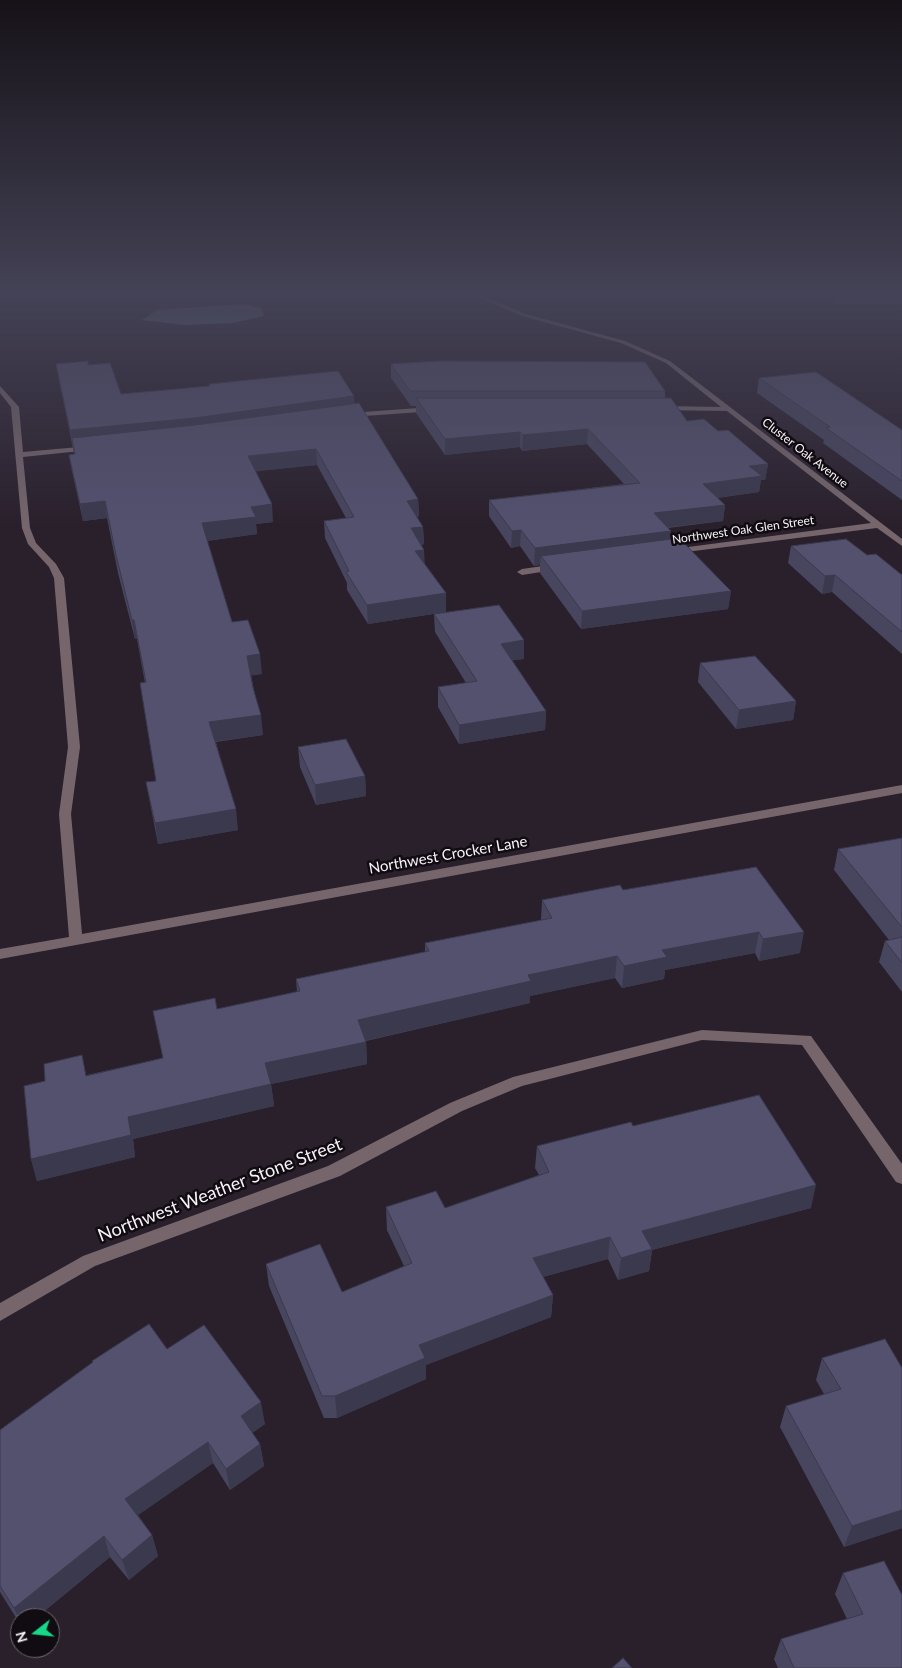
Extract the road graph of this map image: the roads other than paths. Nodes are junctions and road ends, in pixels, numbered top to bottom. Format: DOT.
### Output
graph roads {
  1 [pos="682,372"];
  2 [pos="0,388"];
  3 [pos="443,408"];
  4 [pos="650,408"];
  5 [pos="730,409"];
  6 [pos="338,416"];
  7 [pos="99,447"];
  8 [pos="20,455"];
  9 [pos="879,525"];
  10 [pos="902,543"];
  11 [pos="667,553"];
  12 [pos="570,566"];
  13 [pos="522,572"];
  14 [pos="902,789"];
  15 [pos="76,939"];
  16 [pos="0,954"];
  17 [pos="902,1177"];
  18 [pos="0,1313"];
  1 -- 5 [label="street, Cluster Oak Avenue"];
  2 -- 8 [label="street"];
  3 -- 6 [label="street"];
  4 -- 5 [label="street"];
  5 -- 9 [label="street, Cluster Oak Avenue"];
  7 -- 8 [label="street"];
  8 -- 15 [label="street"];
  9 -- 10 [label="street, Cluster Oak Avenue"];
  9 -- 11 [label="street, Northwest Oak Glen Street"];
  12 -- 13 [label="street"];
  14 -- 15 [label="street, Northwest Crocker Lane"];
  15 -- 16 [label="street, Northwest Crocker Lane"];
  17 -- 18 [label="street, Northwest Weather Stone Street"];
}
